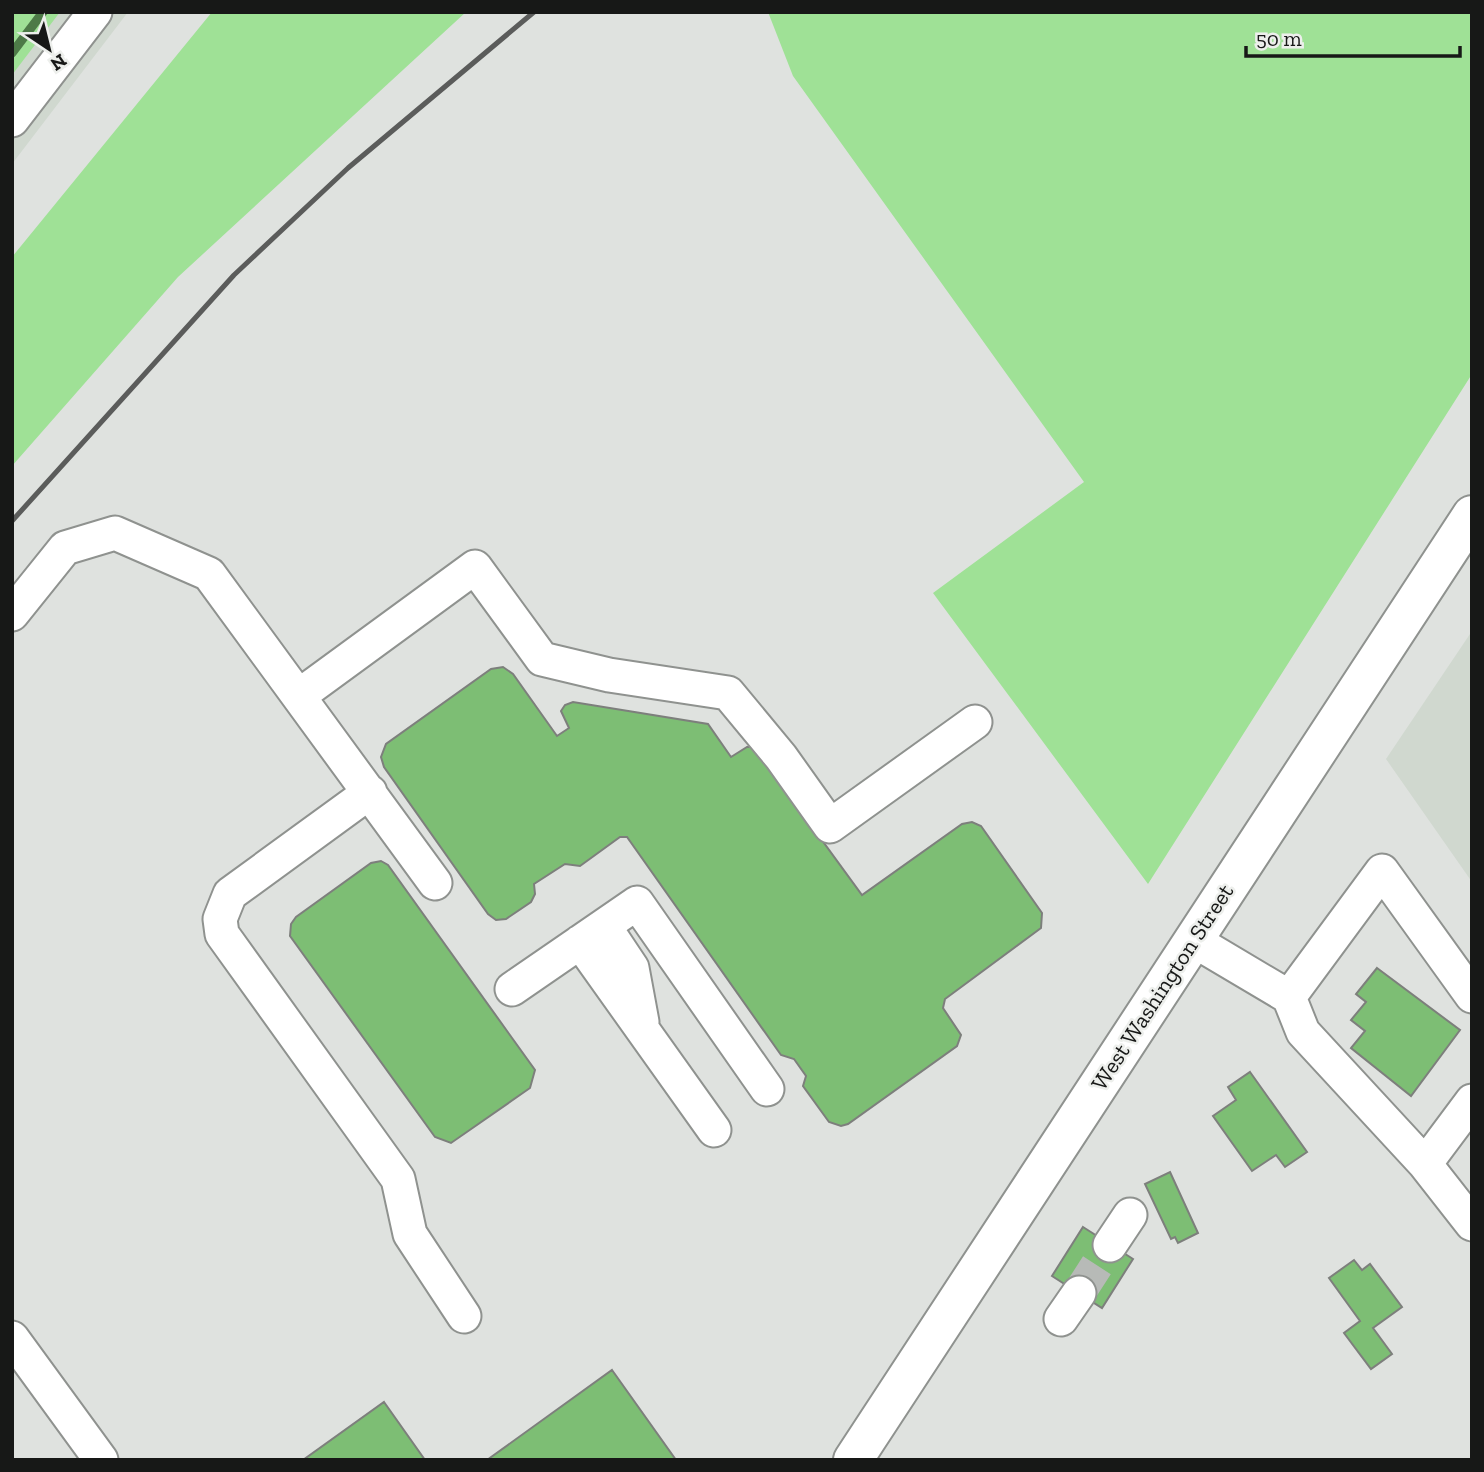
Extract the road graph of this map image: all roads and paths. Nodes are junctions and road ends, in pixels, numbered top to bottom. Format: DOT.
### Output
graph roads {
  1 [pos="95,12"];
  2 [pos="12,120"];
  3 [pos="1472,515"];
  4 [pos="12,614"];
  5 [pos="300,695"];
  6 [pos="975,722"];
  7 [pos="370,792"];
  8 [pos="435,883"];
  9 [pos="592,934"];
  10 [pos="1193,940"];
  11 [pos="512,989"];
  12 [pos="1472,996"];
  13 [pos="1289,997"];
  14 [pos="767,1089"];
  15 [pos="1472,1101"];
  16 [pos="715,1130"];
  17 [pos="1425,1164"];
  18 [pos="1130,1215"];
  19 [pos="1472,1224"];
  20 [pos="1110,1245"];
  21 [pos="464,1316"];
  22 [pos="12,1338"];
  23 [pos="101,1460"];
  24 [pos="853,1460"];
  1 -- 2 [label="street"];
  3 -- 10 [label="main road, West Washington Street"];
  4 -- 5 [label="street"];
  5 -- 6 [label="street"];
  5 -- 7 [label="street"];
  7 -- 8 [label="street"];
  7 -- 21 [label="street"];
  9 -- 11 [label="street"];
  9 -- 14 [label="street"];
  9 -- 16 [label="street"];
  10 -- 13 [label="street"];
  10 -- 24 [label="main road, West Washington Street"];
  12 -- 13 [label="street"];
  13 -- 17 [label="street"];
  15 -- 17 [label="street"];
  17 -- 19 [label="street"];
  18 -- 20 [label="street"];
  22 -- 23 [label="street"];
}
